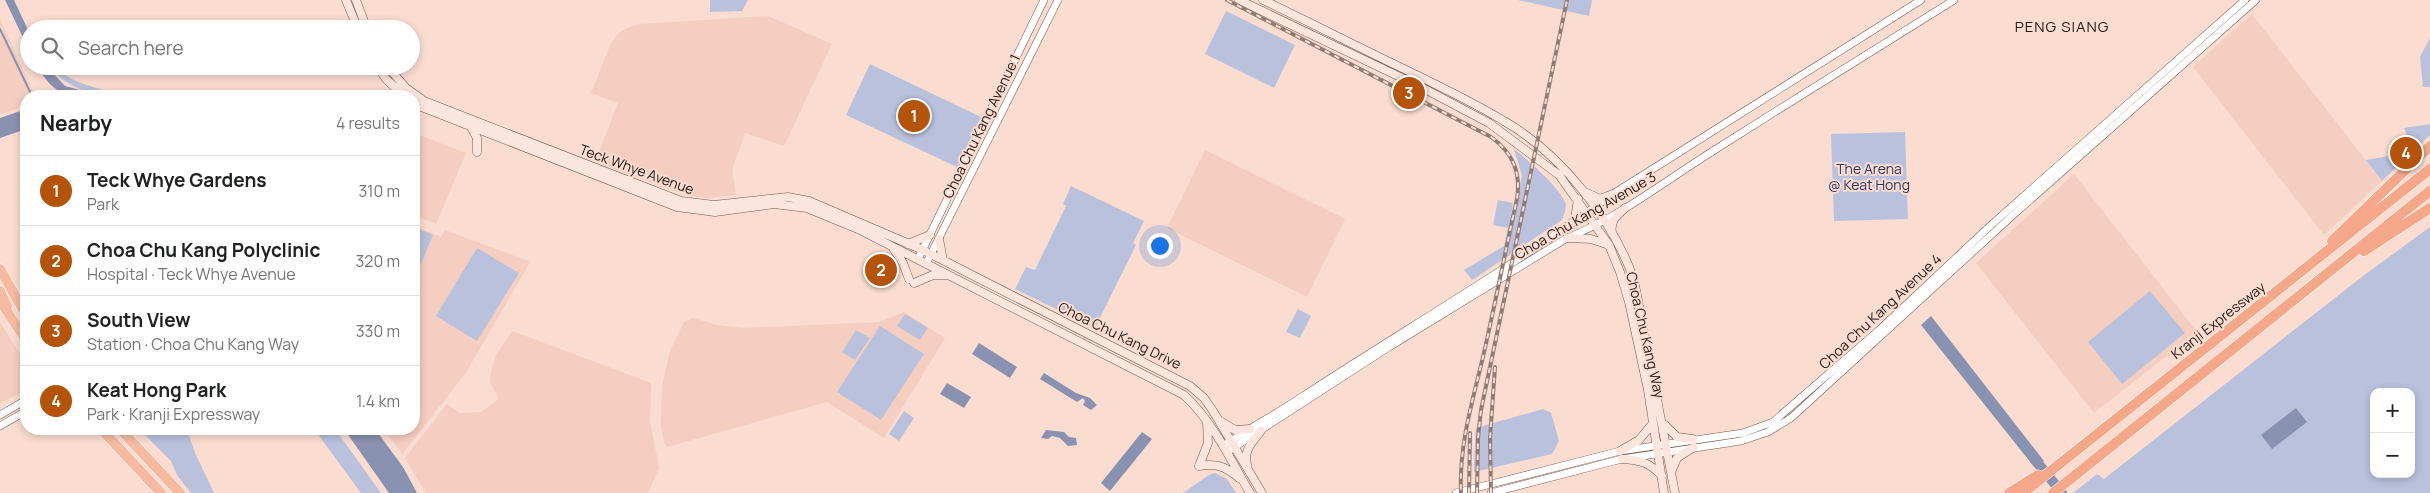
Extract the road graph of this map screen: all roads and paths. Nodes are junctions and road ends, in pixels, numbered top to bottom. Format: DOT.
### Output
graph roads {
  1 [pos="346,0"];
  2 [pos="356,0"];
  3 [pos="1044,0"];
  4 [pos="1058,0"];
  5 [pos="1239,0"];
  6 [pos="1263,0"];
  7 [pos="1921,0"];
  8 [pos="1954,0"];
  9 [pos="2244,0"];
  10 [pos="2256,0"];
  11 [pos="354,20"];
  12 [pos="364,20"];
  13 [pos="383,75"];
  14 [pos="395,75"];
  15 [pos="398,90"];
  16 [pos="409,90"];
  17 [pos="420,98"];
  18 [pos="420,106"];
  19 [pos="471,127"];
  20 [pos="2430,146"];
  21 [pos="477,152"];
  22 [pos="2430,169"];
  23 [pos="1583,191"];
  24 [pos="2430,191"];
  25 [pos="1613,194"];
  26 [pos="1578,199"];
  27 [pos="1595,206"];
  28 [pos="1625,208"];
  29 [pos="2430,208"];
  30 [pos="1587,212"];
  31 [pos="1605,220"];
  32 [pos="1596,226"];
  33 [pos="1567,228"];
  34 [pos="930,235"];
  35 [pos="1613,235"];
  36 [pos="1567,238"];
  37 [pos="939,239"];
  38 [pos="908,244"];
  39 [pos="1609,245"];
  40 [pos="893,247"];
  41 [pos="923,250"];
  42 [pos="931,254"];
  43 [pos="2346,258"];
  44 [pos="918,259"];
  45 [pos="943,260"];
  46 [pos="0,261"];
  47 [pos="2315,261"];
  48 [pos="926,264"];
  49 [pos="0,269"];
  50 [pos="950,275"];
  51 [pos="0,291"];
  52 [pos="15,296"];
  53 [pos="0,301"];
  54 [pos="20,305"];
  55 [pos="14,321"];
  56 [pos="20,330"];
  57 [pos="20,403"];
  58 [pos="0,414"];
  59 [pos="20,414"];
  60 [pos="1217,418"];
  61 [pos="1207,420"];
  62 [pos="1662,421"];
  63 [pos="1653,423"];
  64 [pos="0,426"];
  65 [pos="1250,429"];
  66 [pos="1261,432"];
  67 [pos="107,435"];
  68 [pos="126,435"];
  69 [pos="1234,443"];
  70 [pos="1666,443"];
  71 [pos="1693,443"];
  72 [pos="1657,444"];
  73 [pos="1226,449"];
  74 [pos="1668,452"];
  75 [pos="1659,453"];
  76 [pos="1621,455"];
  77 [pos="1248,469"];
  78 [pos="1671,474"];
  79 [pos="1662,476"];
  80 [pos="1243,480"];
  81 [pos="2035,480"];
  82 [pos="161,493"];
  83 [pos="180,493"];
  84 [pos="1250,493"];
  85 [pos="1262,493"];
  86 [pos="1456,493"];
  87 [pos="1491,493"];
  88 [pos="1664,493"];
  89 [pos="1675,493"];
  90 [pos="2009,493"];
  91 [pos="2023,493"];
  92 [pos="2053,493"];
  1 -- 11 [label="main road"];
  2 -- 12 [label="main road"];
  3 -- 34 [label="street, Choa Chu Kang Avenue 1"];
  4 -- 37 [label="street, Choa Chu Kang Avenue 1"];
  5 -- 26 [label="main road, Choa Chu Kang Way"];
  6 -- 23 [label="main road, Choa Chu Kang Way"];
  7 -- 25 [label="street, Choa Chu Kang Avenue 3"];
  8 -- 28 [label="street, Choa Chu Kang Avenue 3"];
  9 -- 71 [label="street, Choa Chu Kang Avenue 4"];
  10 -- 71 [label="street, Choa Chu Kang Avenue 4"];
  13 -- 15 [label="main road"];
  14 -- 16 [label="main road, Teck Whye Avenue"];
  17 -- 38 [label="main road, Teck Whye Avenue"];
  18 -- 19 [label="main road, Teck Whye Avenue"];
  19 -- 21 [label="main road"];
  19 -- 40 [label="main road, Teck Whye Avenue"];
  20 -- 47 [label="highway"];
  22 -- 47 [label="highway, Kranji Expressway"];
  23 -- 25 [label="main road"];
  23 -- 27 [label="main road, Choa Chu Kang Way"];
  24 -- 43 [label="highway"];
  25 -- 27 [label="street, Choa Chu Kang Avenue 3"];
  26 -- 30 [label="main road, Choa Chu Kang Way"];
  26 -- 33 [label="main road"];
  27 -- 30 [label="street, Choa Chu Kang Avenue 3"];
  27 -- 31 [label="main road, Choa Chu Kang Way"];
  28 -- 31 [label="street, Choa Chu Kang Avenue 3"];
  28 -- 35 [label="main road"];
  29 -- 43 [label="highway"];
  30 -- 32 [label="main road, Choa Chu Kang Way"];
  30 -- 33 [label="street, Choa Chu Kang Avenue 3"];
  31 -- 32 [label="street, Choa Chu Kang Avenue 3"];
  31 -- 35 [label="main road, Choa Chu Kang Way"];
  32 -- 36 [label="street, Choa Chu Kang Avenue 3"];
  32 -- 39 [label="main road, Choa Chu Kang Way"];
  33 -- 65 [label="street, Choa Chu Kang Avenue 3"];
  34 -- 38 [label="main road"];
  34 -- 41 [label="street, Choa Chu Kang Avenue 1"];
  35 -- 62 [label="main road, Choa Chu Kang Way"];
  36 -- 39 [label="main road"];
  36 -- 66 [label="street, Choa Chu Kang Avenue 3"];
  37 -- 42 [label="street, Choa Chu Kang Avenue 1"];
  37 -- 45 [label="main road"];
  38 -- 41 [label="main road, Teck Whye Avenue"];
  39 -- 63 [label="main road, Choa Chu Kang Way"];
  40 -- 44 [label="main road, Teck Whye Avenue"];
  40 -- 50 [label="main road"];
  41 -- 42 [label="main road, Choa Chu Kang Drive"];
  41 -- 44 [label="street, Choa Chu Kang Avenue 1"];
  42 -- 45 [label="main road, Choa Chu Kang Drive"];
  42 -- 48 [label="street, Choa Chu Kang Avenue 1"];
  43 -- 92 [label="highway"];
  44 -- 48 [label="main road, Choa Chu Kang Drive"];
  45 -- 60 [label="main road, Choa Chu Kang Drive"];
  46 -- 52 [label="highway"];
  47 -- 81 [label="highway, Kranji Expressway"];
  48 -- 50 [label="main road, Choa Chu Kang Drive"];
  49 -- 52 [label="highway"];
  50 -- 61 [label="main road, Choa Chu Kang Drive"];
  51 -- 55 [label="highway"];
  52 -- 54 [label="highway"];
  53 -- 55 [label="highway"];
  55 -- 56 [label="highway"];
  57 -- 58 [label="street"];
  59 -- 64 [label="street"];
  60 -- 65 [label="main road"];
  60 -- 69 [label="main road, Choa Chu Kang Drive"];
  61 -- 73 [label="main road, Choa Chu Kang Drive"];
  61 -- 80 [label="main road"];
  62 -- 70 [label="main road, Choa Chu Kang Way"];
  62 -- 71 [label="main road"];
  63 -- 72 [label="main road, Choa Chu Kang Way"];
  63 -- 76 [label="main road"];
  65 -- 69 [label="street, Choa Chu Kang Avenue 3"];
  66 -- 69 [label="street, Choa Chu Kang Avenue 3"];
  66 -- 77 [label="main road"];
  67 -- 82 [label="highway"];
  68 -- 83 [label="highway"];
  69 -- 73 [label="street, Choa Chu Kang Avenue 3"];
  69 -- 77 [label="main road, Choa Chu Kang Drive"];
  70 -- 71 [label="street, Choa Chu Kang Avenue 4"];
  70 -- 72 [label="street, Choa Chu Kang Avenue 4"];
  70 -- 74 [label="main road, Choa Chu Kang Way"];
  71 -- 74 [label="street, Choa Chu Kang Avenue 4"];
  71 -- 78 [label="main road"];
  72 -- 75 [label="main road, Choa Chu Kang Way"];
  72 -- 76 [label="street, Choa Chu Kang Avenue 4"];
  73 -- 80 [label="main road, Choa Chu Kang Drive"];
  74 -- 75 [label="street, Choa Chu Kang Avenue 4"];
  74 -- 78 [label="main road, Choa Chu Kang Way"];
  75 -- 76 [label="street, Choa Chu Kang Avenue 4"];
  75 -- 79 [label="main road, Choa Chu Kang Way"];
  76 -- 79 [label="main road"];
  76 -- 86 [label="street, Choa Chu Kang Avenue 4"];
  76 -- 87 [label="street, Choa Chu Kang Avenue 4"];
  77 -- 85 [label="main road, Choa Chu Kang Drive"];
  78 -- 89 [label="main road, Choa Chu Kang Way"];
  79 -- 88 [label="main road, Choa Chu Kang Way"];
  80 -- 84 [label="main road, Choa Chu Kang Drive"];
  81 -- 90 [label="highway"];
  81 -- 91 [label="highway"];
}
